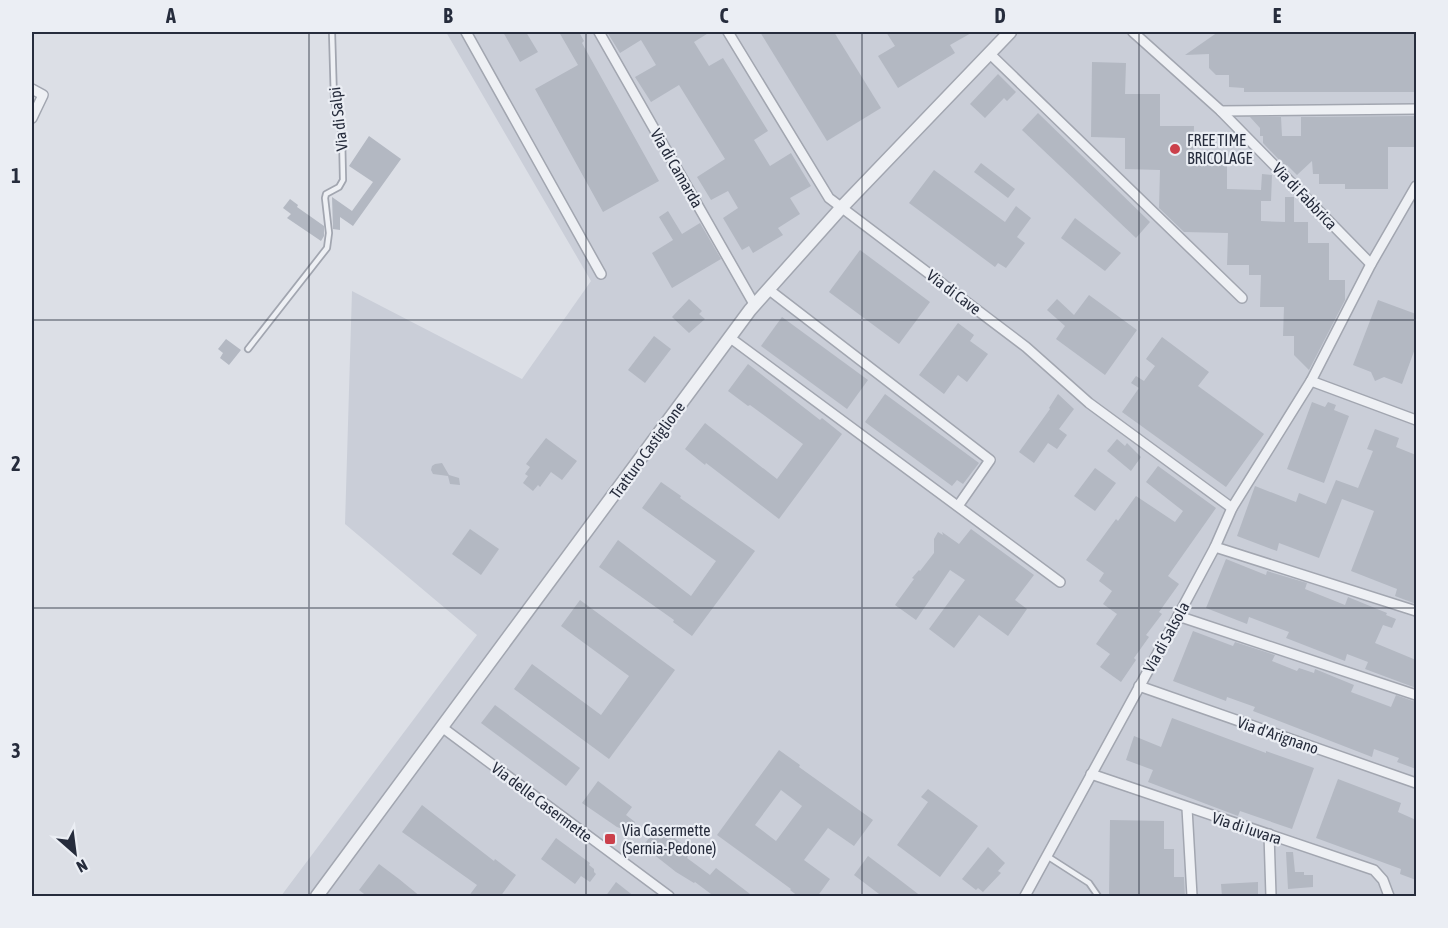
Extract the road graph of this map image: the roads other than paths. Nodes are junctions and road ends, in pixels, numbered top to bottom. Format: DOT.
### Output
graph roads {
  1 [pos="332,32"];
  2 [pos="466,32"];
  3 [pos="599,32"];
  4 [pos="728,32"];
  5 [pos="1010,32"];
  6 [pos="1133,32"];
  7 [pos="989,52"];
  8 [pos="32,89"];
  9 [pos="1416,109"];
  10 [pos="1221,111"];
  11 [pos="32,118"];
  12 [pos="1416,186"];
  13 [pos="842,207"];
  14 [pos="1371,264"];
  15 [pos="601,274"];
  16 [pos="768,289"];
  17 [pos="1242,298"];
  18 [pos="754,304"];
  19 [pos="729,337"];
  20 [pos="248,349"];
  21 [pos="1311,381"];
  22 [pos="1416,420"];
  23 [pos="958,506"];
  24 [pos="1232,508"];
  25 [pos="1215,547"];
  26 [pos="1060,582"];
  27 [pos="1416,610"];
  28 [pos="1178,616"];
  29 [pos="1139,686"];
  30 [pos="1416,695"];
  31 [pos="443,728"];
  32 [pos="1091,774"];
  33 [pos="1416,783"];
  34 [pos="1187,808"];
  35 [pos="1269,834"];
  36 [pos="1047,856"];
  37 [pos="317,897"];
  38 [pos="669,897"];
  39 [pos="1025,897"];
  40 [pos="1098,897"];
  41 [pos="1192,897"];
  42 [pos="1271,897"];
  43 [pos="1389,897"];
  1 -- 20 [label="lane, Via di Salpi"];
  2 -- 15 [label="street"];
  3 -- 18 [label="street, Via di Camarda"];
  4 -- 13 [label="street, Via di Cave"];
  5 -- 7 [label="street, Tratturo Castiglione"];
  6 -- 10 [label="street, Via di Fabbrica"];
  7 -- 13 [label="street, Tratturo Castiglione"];
  7 -- 17 [label="street"];
  8 -- 11 [label="street"];
  9 -- 10 [label="street"];
  10 -- 14 [label="street, Via di Fabbrica"];
  12 -- 14 [label="street, Via di Salsola"];
  13 -- 16 [label="street, Tratturo Castiglione"];
  13 -- 24 [label="street, Via di Cave"];
  14 -- 21 [label="street, Via di Salsola"];
  16 -- 18 [label="street, Tratturo Castiglione"];
  16 -- 23 [label="street"];
  18 -- 19 [label="street, Tratturo Castiglione"];
  19 -- 23 [label="street"];
  19 -- 31 [label="street, Tratturo Castiglione"];
  21 -- 22 [label="street"];
  21 -- 24 [label="street, Via di Salsola"];
  23 -- 26 [label="street"];
  24 -- 25 [label="street, Via di Salsola"];
  25 -- 27 [label="street"];
  25 -- 28 [label="street, Via di Salsola"];
  28 -- 29 [label="street, Via di Salsola"];
  28 -- 30 [label="street"];
  29 -- 32 [label="street, Via di Salsola"];
  29 -- 33 [label="street, Via d'Arignano"];
  31 -- 37 [label="street, Tratturo Castiglione"];
  31 -- 38 [label="street, Via delle Casermette"];
  32 -- 34 [label="street, Via di Iuvara"];
  32 -- 36 [label="street, Via di Salsola"];
  34 -- 35 [label="street, Via di Iuvara"];
  34 -- 41 [label="street"];
  35 -- 42 [label="street"];
  35 -- 43 [label="street, Via di Iuvara"];
  36 -- 39 [label="street, Via di Salsola"];
  36 -- 40 [label="lane"];
}
